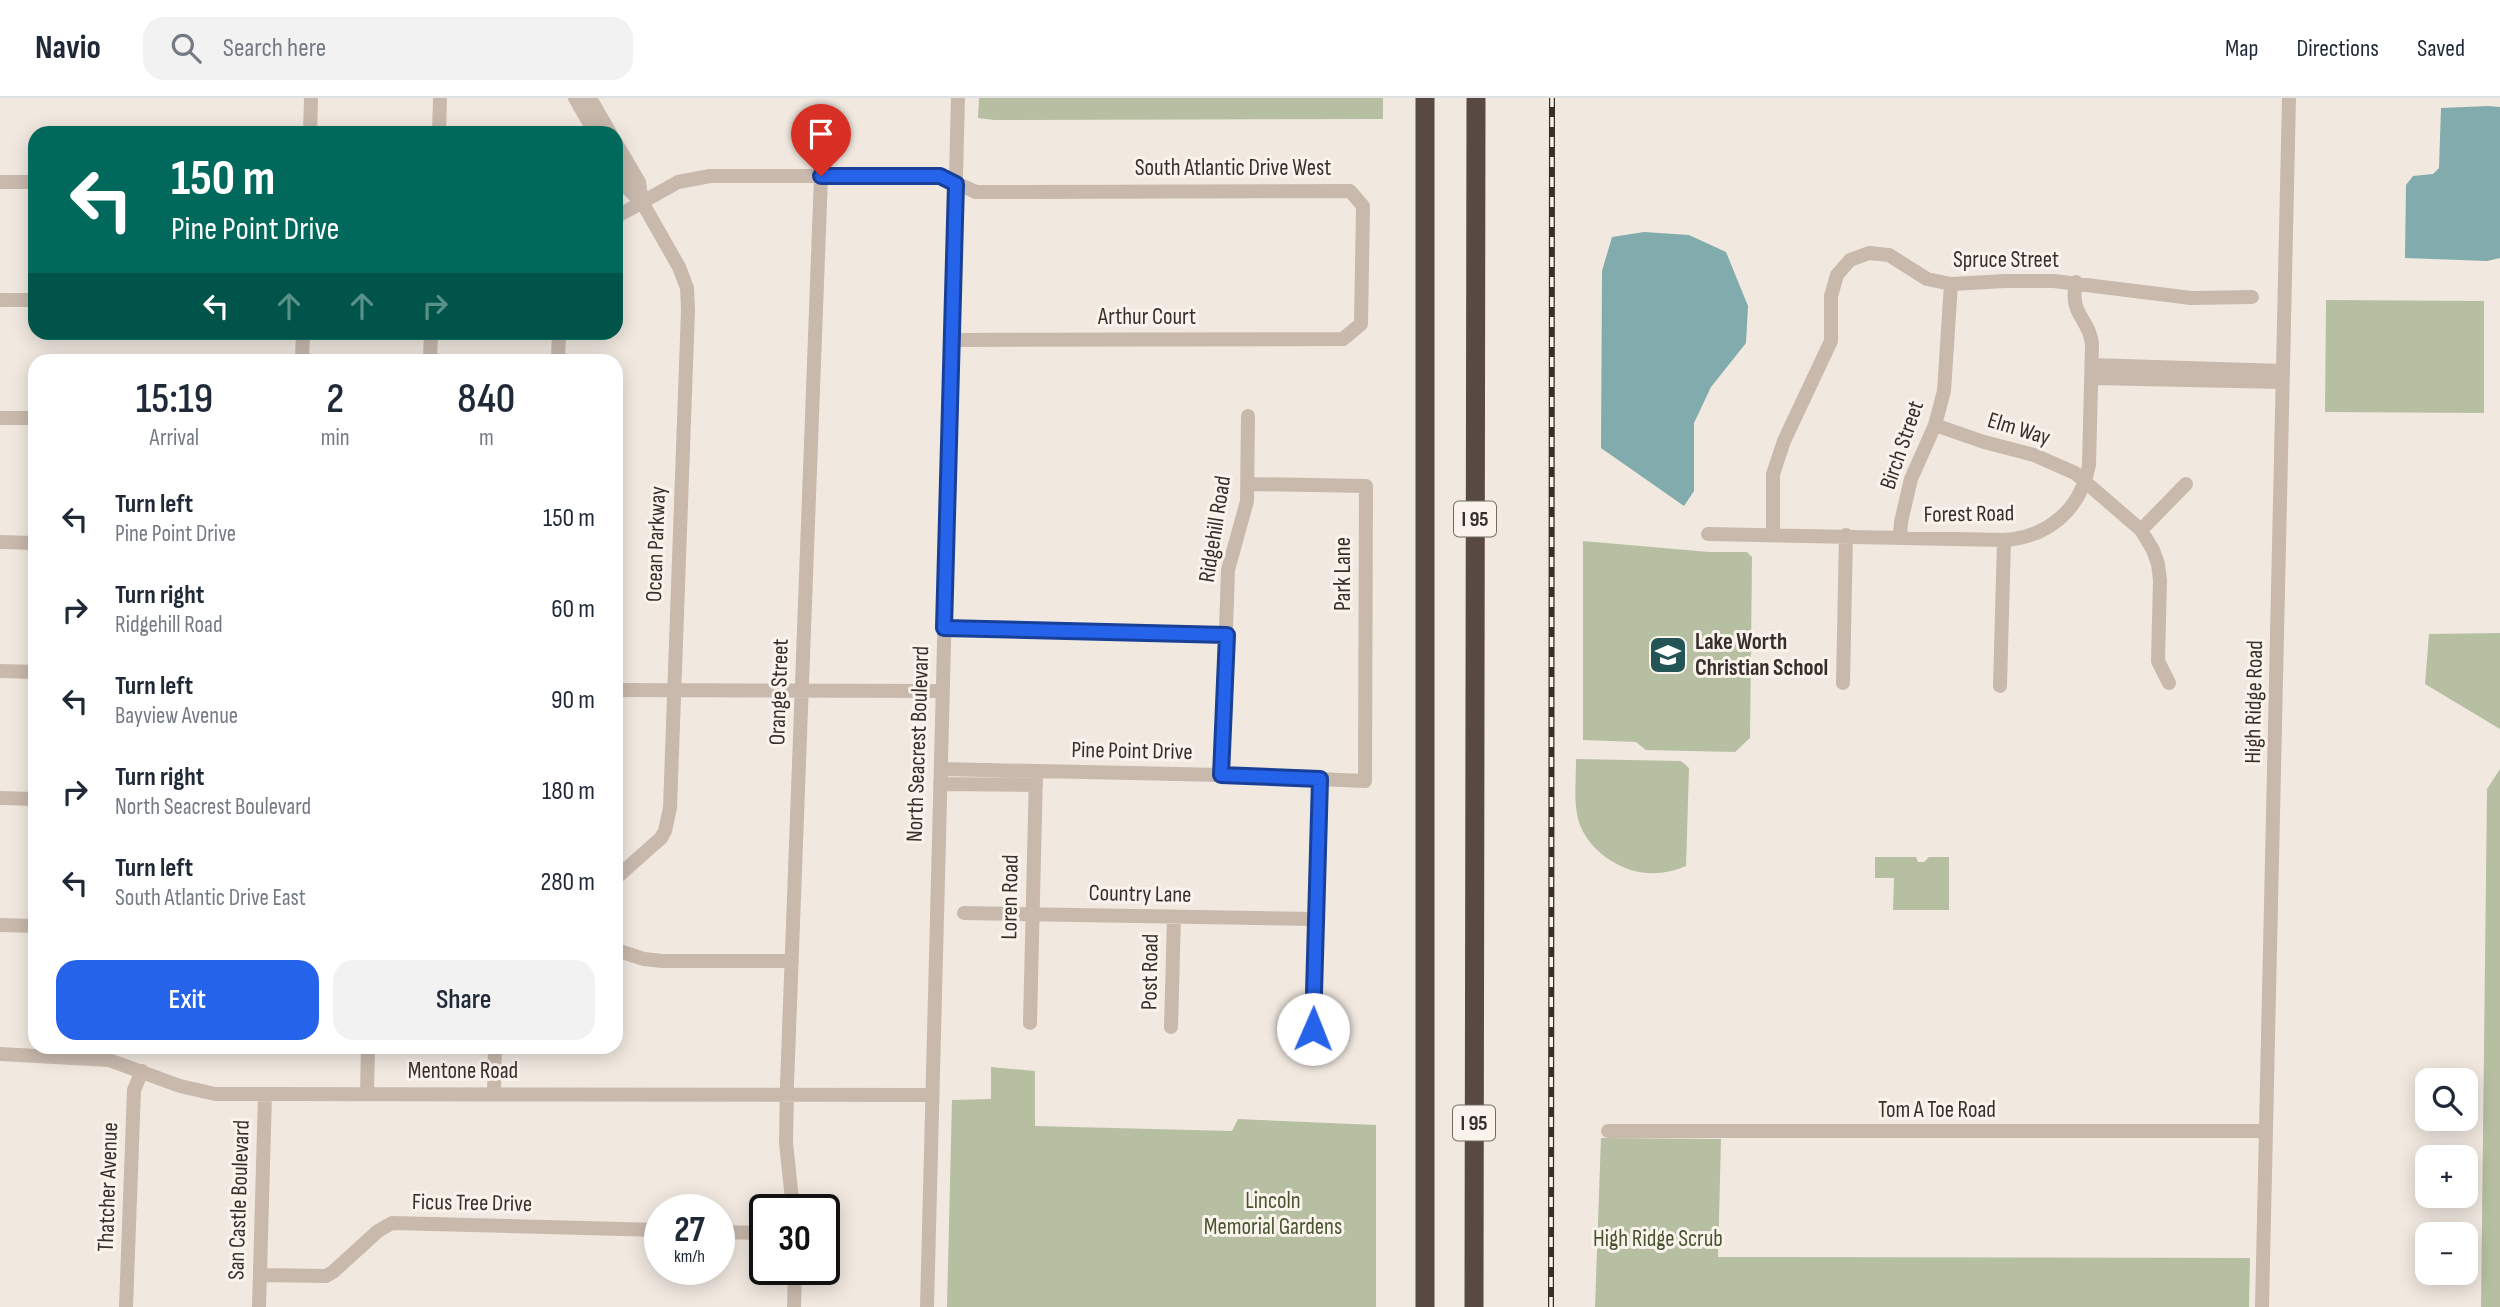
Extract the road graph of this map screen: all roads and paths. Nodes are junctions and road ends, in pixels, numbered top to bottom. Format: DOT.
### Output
graph roads {
  1 [pos="311,98"];
  2 [pos="440,98"];
  3 [pos="580,98"];
  4 [pos="958,98"];
  5 [pos="1425,98"];
  6 [pos="1476,98"];
  7 [pos="2289,98"];
  8 [pos="310,126"];
  9 [pos="439,126"];
  10 [pos="592,126"];
  11 [pos="604,126"];
  12 [pos="623,155"];
  13 [pos="821,176"];
  14 [pos="623,181"];
  15 [pos="0,182"];
  16 [pos="28,182"];
  17 [pos="956,184"];
  18 [pos="642,202"];
  19 [pos="623,213"];
  20 [pos="2076,282"];
  21 [pos="1951,285"];
  22 [pos="2252,297"];
  23 [pos="0,300"];
  24 [pos="28,300"];
  25 [pos="1343,339"];
  26 [pos="952,340"];
  27 [pos="2092,372"];
  28 [pos="2283,376"];
  29 [pos="1248,416"];
  30 [pos="0,418"];
  31 [pos="28,418"];
  32 [pos="1935,425"];
  33 [pos="2084,483"];
  34 [pos="1248,484"];
  35 [pos="2186,484"];
  36 [pos="2141,530"];
  37 [pos="1708,534"];
  38 [pos="1773,534"];
  39 [pos="1846,535"];
  40 [pos="1900,537"];
  41 [pos="2004,540"];
  42 [pos="0,542"];
  43 [pos="28,543"];
  44 [pos="944,628"];
  45 [pos="1227,635"];
  46 [pos="0,671"];
  47 [pos="28,671"];
  48 [pos="1843,683"];
  49 [pos="2169,683"];
  50 [pos="2000,686"];
  51 [pos="674,690"];
  52 [pos="623,691"];
  53 [pos="802,691"];
  54 [pos="943,691"];
  55 [pos="1221,775"];
  56 [pos="940,776"];
  57 [pos="1036,779"];
  58 [pos="1320,779"];
  59 [pos="1365,780"];
  60 [pos="0,797"];
  61 [pos="28,799"];
  62 [pos="623,872"];
  63 [pos="964,913"];
  64 [pos="1033,914"];
  65 [pos="1174,917"];
  66 [pos="1315,919"];
  67 [pos="0,925"];
  68 [pos="28,926"];
  69 [pos="623,952"];
  70 [pos="792,961"];
  71 [pos="1030,1023"];
  72 [pos="1171,1027"];
  73 [pos="1313,1029"];
  74 [pos="0,1054"];
  75 [pos="368,1054"];
  76 [pos="495,1054"];
  77 [pos="142,1071"];
  78 [pos="494,1093"];
  79 [pos="265,1094"];
  80 [pos="367,1094"];
  81 [pos="787,1095"];
  82 [pos="932,1095"];
  83 [pos="1608,1131"];
  84 [pos="2266,1131"];
  85 [pos="791,1194"];
  86 [pos="644,1230"];
  87 [pos="260,1275"];
  88 [pos="795,1285"];
  89 [pos="126,1307"];
  90 [pos="259,1307"];
  91 [pos="794,1307"];
  92 [pos="927,1307"];
  93 [pos="1425,1307"];
  94 [pos="1474,1307"];
  95 [pos="2262,1307"];
  1 -- 8 [label="street"];
  2 -- 9 [label="street"];
  3 -- 10 [label="street"];
  3 -- 11 [label="street"];
  4 -- 17 [label="street, North Seacrest Boulevard"];
  5 -- 93 [label="highway, I 95"];
  6 -- 94 [label="highway, I 95"];
  7 -- 28 [label="street, High Ridge Road"];
  12 -- 18 [label="street, Ocean Parkway"];
  13 -- 17 [label="street, South Atlantic Drive West"];
  13 -- 18 [label="street, South Atlantic Drive West"];
  13 -- 53 [label="street, Orange Street"];
  14 -- 18 [label="street, Ocean Parkway"];
  15 -- 16 [label="street"];
  17 -- 25 [label="street, South Atlantic Drive West"];
  17 -- 26 [label="street, North Seacrest Boulevard"];
  18 -- 19 [label="street, South Atlantic Drive West"];
  18 -- 51 [label="street, Ocean Parkway"];
  20 -- 21 [label="street, Spruce Street"];
  20 -- 22 [label="street, Spruce Street"];
  20 -- 27 [label="street, Forest Road"];
  21 -- 32 [label="street, Birch Street"];
  21 -- 38 [label="street, Spruce Street"];
  23 -- 24 [label="street"];
  25 -- 26 [label="street, Arthur Court"];
  26 -- 44 [label="street, North Seacrest Boulevard"];
  27 -- 28 [label="street"];
  27 -- 33 [label="street, Forest Road"];
  28 -- 84 [label="street, High Ridge Road"];
  29 -- 34 [label="street, Ridgehill Road"];
  30 -- 31 [label="street"];
  32 -- 33 [label="street, Elm Way"];
  32 -- 40 [label="street, Birch Street"];
  33 -- 36 [label="street, Elm Way"];
  33 -- 41 [label="street, Forest Road"];
  34 -- 45 [label="street, Ridgehill Road"];
  34 -- 59 [label="street, Park Lane"];
  35 -- 36 [label="street"];
  36 -- 49 [label="street"];
  37 -- 38 [label="street, Forest Road"];
  38 -- 39 [label="street, Forest Road"];
  39 -- 40 [label="street, Forest Road"];
  39 -- 48 [label="street"];
  40 -- 41 [label="street, Forest Road"];
  41 -- 50 [label="street"];
  42 -- 43 [label="street"];
  44 -- 45 [label="street"];
  44 -- 54 [label="street, North Seacrest Boulevard"];
  45 -- 55 [label="street, Ridgehill Road"];
  46 -- 47 [label="street"];
  51 -- 52 [label="street"];
  51 -- 53 [label="street"];
  51 -- 62 [label="street, Ocean Parkway"];
  53 -- 54 [label="street"];
  53 -- 70 [label="street, Orange Street"];
  54 -- 56 [label="street, North Seacrest Boulevard"];
  55 -- 57 [label="street, Pine Point Drive"];
  55 -- 58 [label="street, Pine Point Drive"];
  56 -- 57 [label="street, Pine Point Drive"];
  56 -- 82 [label="street, North Seacrest Boulevard"];
  57 -- 64 [label="street, Loren Road"];
  58 -- 59 [label="street, Pine Point Drive"];
  58 -- 66 [label="street"];
  60 -- 61 [label="street"];
  63 -- 64 [label="street, Country Lane"];
  64 -- 65 [label="street, Country Lane"];
  64 -- 71 [label="street, Loren Road"];
  65 -- 66 [label="street, Country Lane"];
  65 -- 72 [label="street, Post Road"];
  66 -- 73 [label="street"];
  67 -- 68 [label="street"];
  69 -- 70 [label="street"];
  70 -- 81 [label="street, Orange Street"];
  74 -- 77 [label="street, Mentone Road"];
  75 -- 80 [label="street"];
  76 -- 78 [label="street"];
  77 -- 79 [label="street, Mentone Road"];
  77 -- 89 [label="street, Thatcher Avenue"];
  78 -- 80 [label="street, Mentone Road"];
  78 -- 81 [label="street, Mentone Road"];
  79 -- 80 [label="street, Mentone Road"];
  79 -- 87 [label="street, San Castle Boulevard"];
  81 -- 82 [label="street, Mentone Road"];
  81 -- 85 [label="street, Orange Street"];
  82 -- 92 [label="street, North Seacrest Boulevard"];
  83 -- 84 [label="street, Tom A Toe Road"];
  84 -- 95 [label="street, High Ridge Road"];
  86 -- 87 [label="street, Ficus Tree Drive"];
  87 -- 90 [label="street, San Castle Boulevard"];
  88 -- 91 [label="street"];
}
